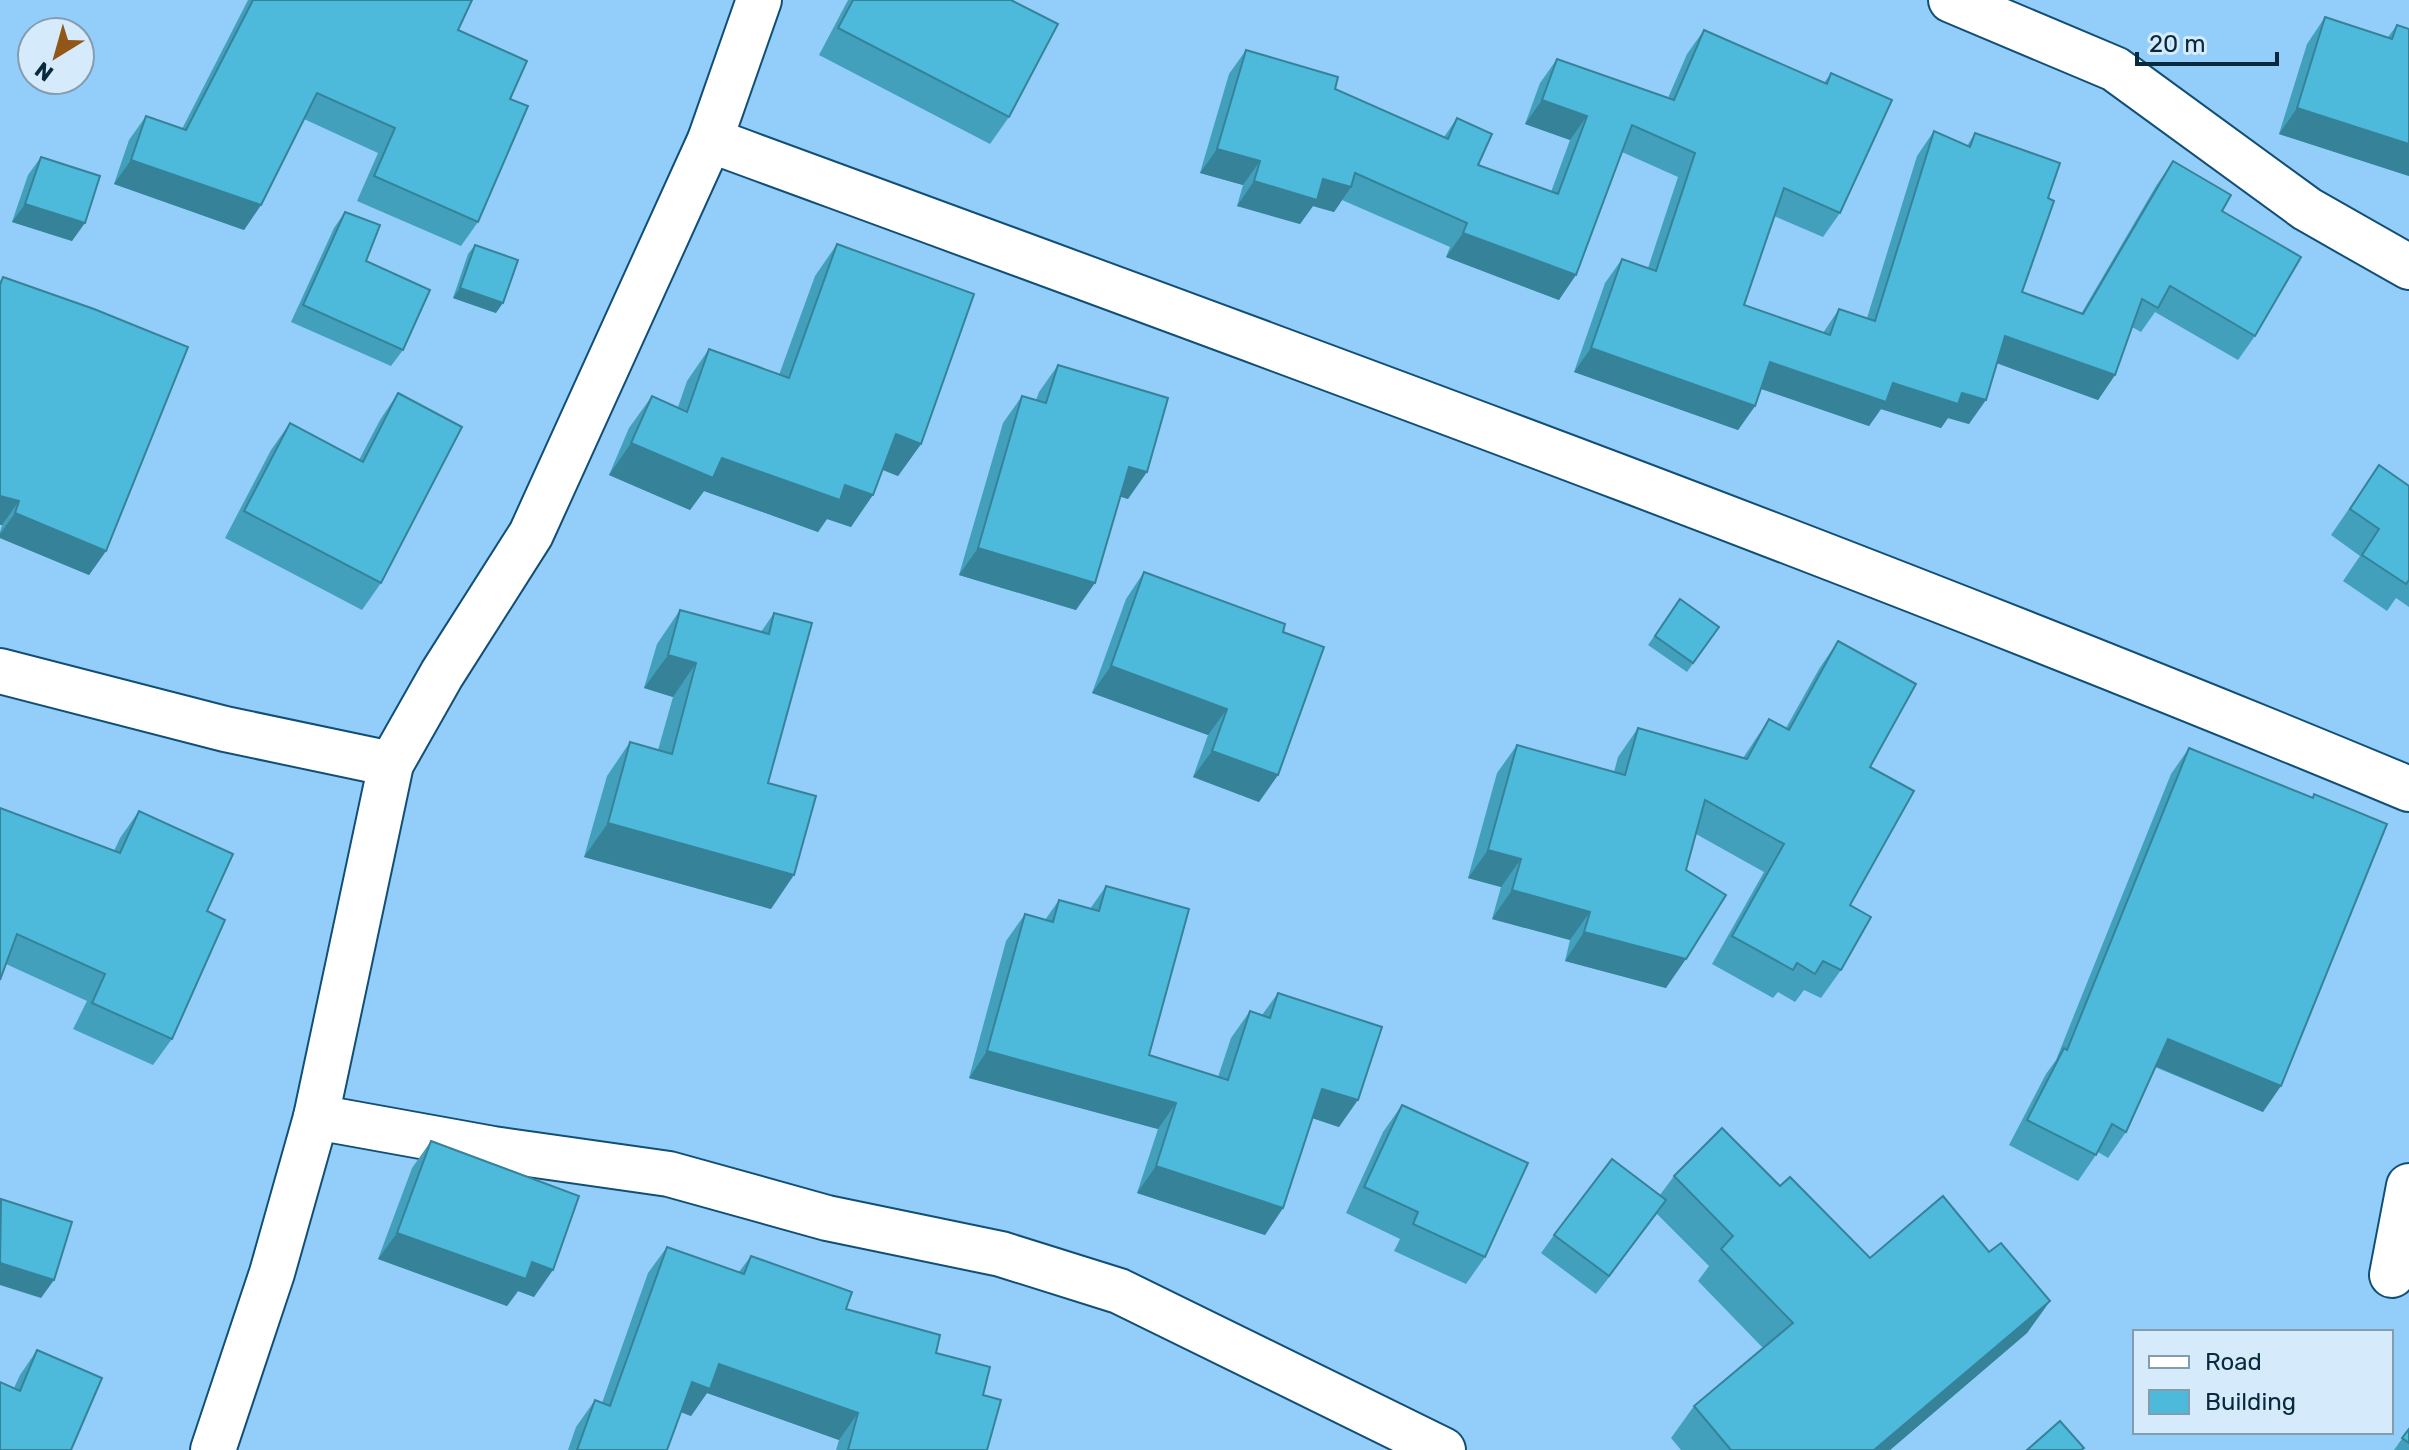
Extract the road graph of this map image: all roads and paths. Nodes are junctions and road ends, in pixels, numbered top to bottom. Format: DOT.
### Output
graph roads {
  1 [pos="759,0"];
  2 [pos="1951,0"];
  3 [pos="710,140"];
  4 [pos="2409,267"];
  5 [pos="0,671"];
  6 [pos="391,764"];
  7 [pos="2409,789"];
  8 [pos="316,1117"];
  9 [pos="2409,1186"];
  10 [pos="2392,1275"];
  11 [pos="213,1450"];
  12 [pos="1443,1450"];
  1 -- 3 [label="street"];
  2 -- 4 [label="street"];
  3 -- 6 [label="street"];
  3 -- 7 [label="street"];
  5 -- 6 [label="street"];
  6 -- 8 [label="street"];
  8 -- 11 [label="street"];
  8 -- 12 [label="street"];
  9 -- 10 [label="street"];
}
